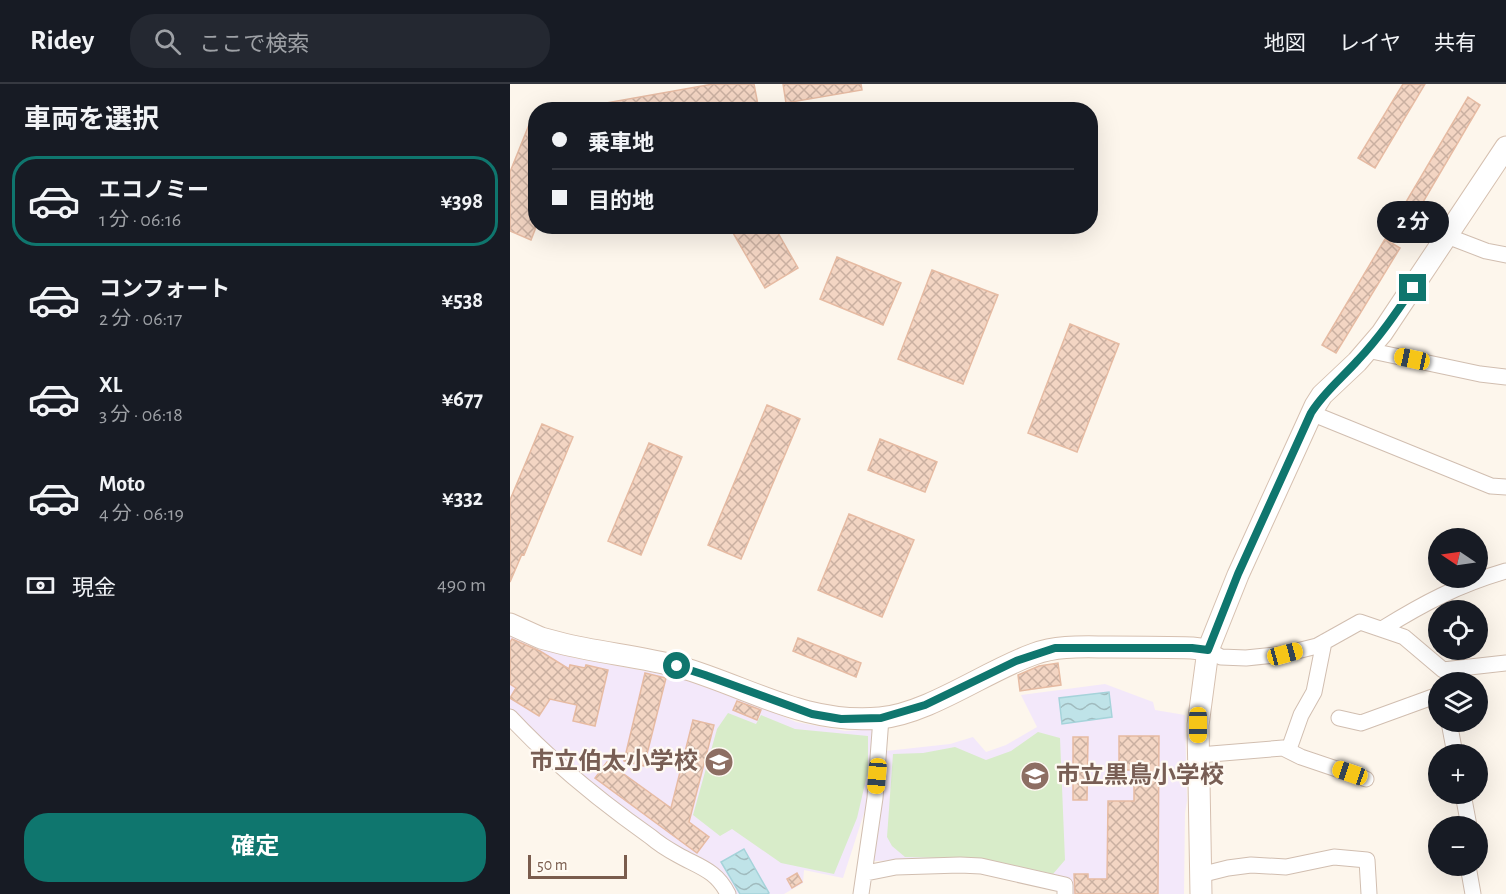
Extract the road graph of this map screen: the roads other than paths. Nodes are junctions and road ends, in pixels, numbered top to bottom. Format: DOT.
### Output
graph roads {
  1 [pos="1506,147"];
  2 [pos="1447,236"];
  3 [pos="1506,255"];
  4 [pos="1367,350"];
  5 [pos="1506,377"];
  6 [pos="1311,413"];
  7 [pos="1506,487"];
  8 [pos="1506,571"];
  9 [pos="510,624"];
  10 [pos="1382,629"];
  11 [pos="1324,642"];
  12 [pos="1208,650"];
  13 [pos="1506,663"];
  14 [pos="1439,672"];
  15 [pos="1462,672"];
  16 [pos="1428,699"];
  17 [pos="510,717"];
  18 [pos="881,718"];
  19 [pos="1339,718"];
  20 [pos="1289,749"];
  21 [pos="1199,755"];
  22 [pos="1366,779"];
  23 [pos="866,873"];
  24 [pos="1470,876"];
  25 [pos="1200,884"];
  26 [pos="728,894"];
  27 [pos="861,894"];
  28 [pos="1065,894"];
  29 [pos="1369,894"];
  30 [pos="1473,894"];
  1 -- 2 [label="street"];
  2 -- 3 [label="street"];
  2 -- 4 [label="street"];
  4 -- 5 [label="street"];
  4 -- 6 [label="street"];
  6 -- 7 [label="street"];
  6 -- 12 [label="street"];
  8 -- 10 [label="street"];
  9 -- 18 [label="street"];
  10 -- 11 [label="street"];
  10 -- 14 [label="street"];
  11 -- 12 [label="street"];
  11 -- 20 [label="street"];
  12 -- 18 [label="street"];
  12 -- 21 [label="street"];
  13 -- 15 [label="street"];
  16 -- 19 [label="street"];
  17 -- 26 [label="street"];
  18 -- 23 [label="street"];
  20 -- 21 [label="street"];
  20 -- 22 [label="street"];
  21 -- 25 [label="street"];
  23 -- 27 [label="street"];
  23 -- 28 [label="street"];
  24 -- 30 [label="street"];
  25 -- 29 [label="street"];
}
